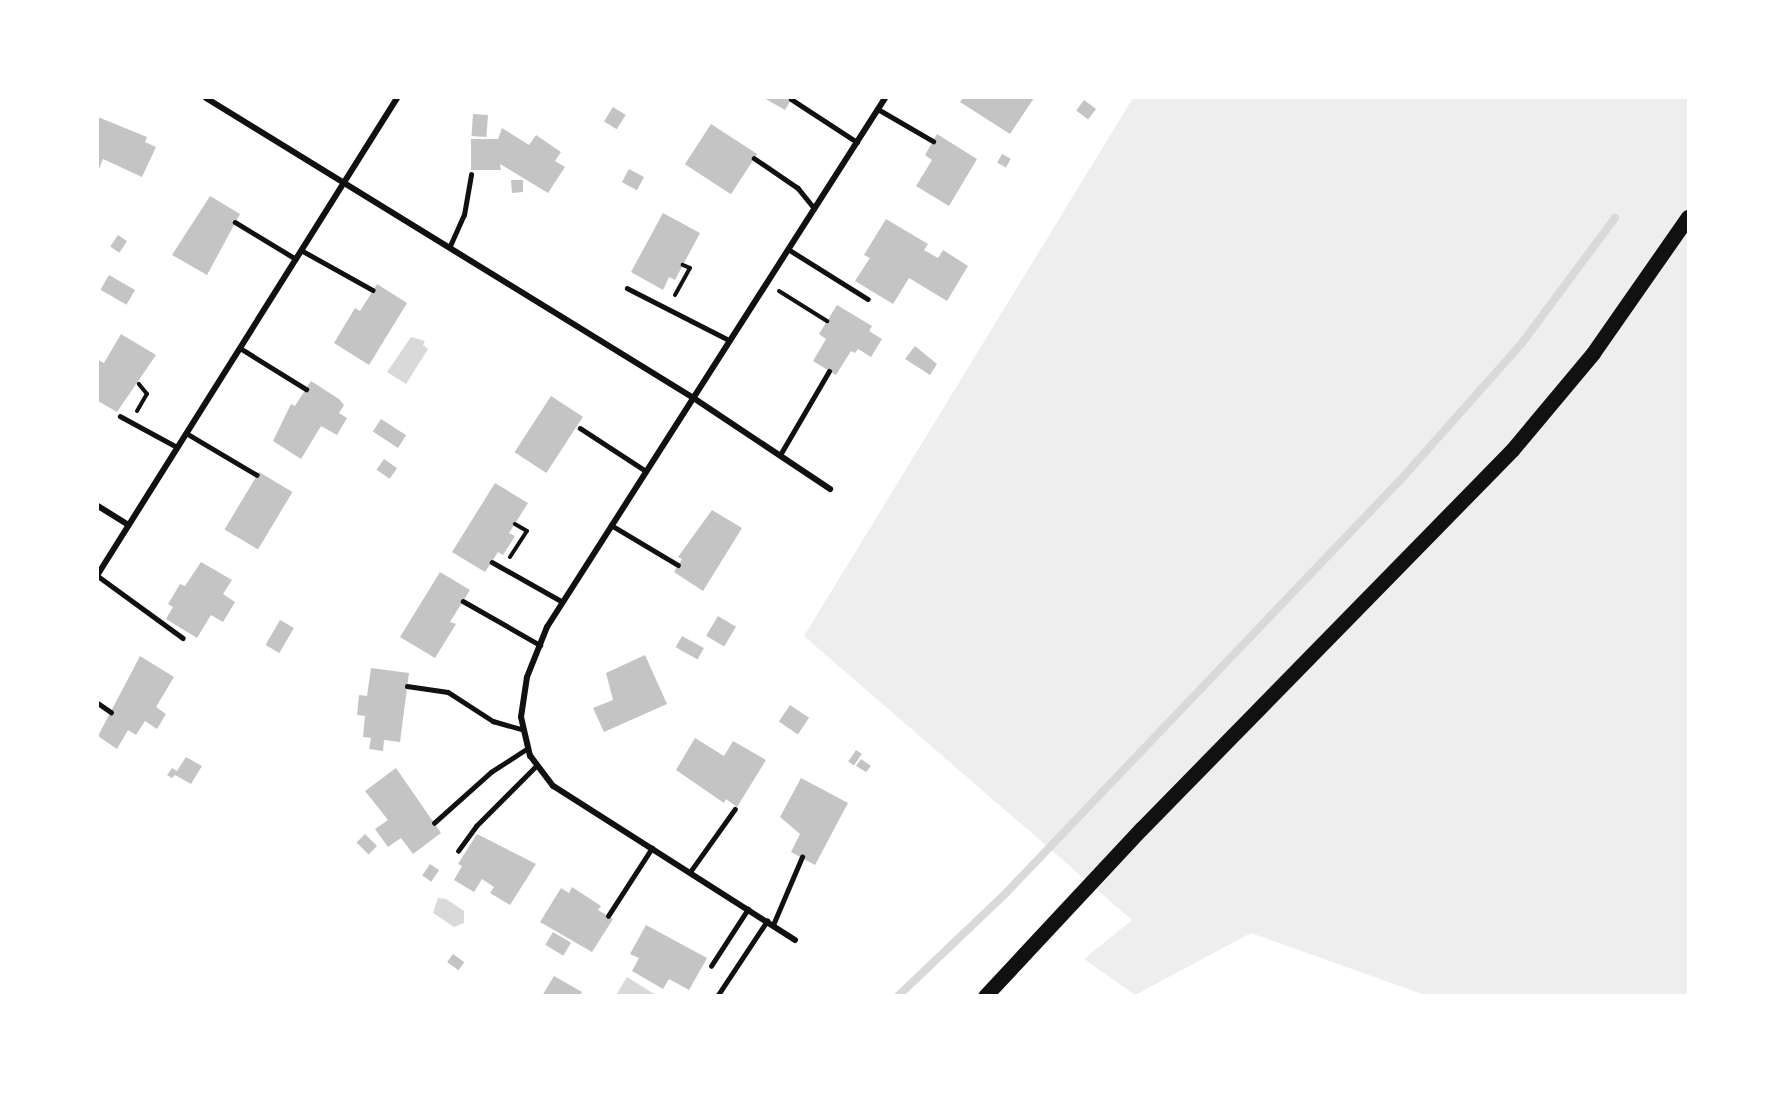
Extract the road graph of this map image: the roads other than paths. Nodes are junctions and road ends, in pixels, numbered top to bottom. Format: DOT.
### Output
graph roads {
  1 [pos="206,98"];
  2 [pos="397,98"];
  3 [pos="885,98"];
  4 [pos="791,99"];
  5 [pos="878,109"];
  6 [pos="933,141"];
  7 [pos="857,142"];
  8 [pos="754,158"];
  9 [pos="471,175"];
  10 [pos="345,181"];
  11 [pos="814,208"];
  12 [pos="1689,218"];
  13 [pos="235,222"];
  14 [pos="450,246"];
  15 [pos="788,249"];
  16 [pos="301,250"];
  17 [pos="296,259"];
  18 [pos="627,288"];
  19 [pos="373,290"];
  20 [pos="868,299"];
  21 [pos="729,340"];
  22 [pos="240,348"];
  23 [pos="829,371"];
  24 [pos="306,389"];
  25 [pos="692,397"];
  26 [pos="120,416"];
  27 [pos="580,428"];
  28 [pos="186,433"];
  29 [pos="177,447"];
  30 [pos="780,455"];
  31 [pos="646,471"];
  32 [pos="257,475"];
  33 [pos="830,489"];
  34 [pos="98,506"];
  35 [pos="128,525"];
  36 [pos="611,525"];
  37 [pos="492,562"];
  38 [pos="678,565"];
  39 [pos="98,575"];
  40 [pos="463,601"];
  41 [pos="563,602"];
  42 [pos="183,638"];
  43 [pos="540,645"];
  44 [pos="407,686"];
  45 [pos="98,703"];
  46 [pos="111,712"];
  47 [pos="524,730"];
  48 [pos="528,748"];
  49 [pos="537,765"];
  50 [pos="735,809"];
  51 [pos="434,824"];
  52 [pos="652,848"];
  53 [pos="458,851"];
  54 [pos="802,857"];
  55 [pos="690,872"];
  56 [pos="748,909"];
  57 [pos="608,916"];
  58 [pos="770,923"];
  59 [pos="795,940"];
  60 [pos="711,966"];
  61 [pos="718,995"];
  62 [pos="985,996"];
  1 -- 10 [label="street"];
  2 -- 10 [label="street"];
  3 -- 5 [label="street"];
  4 -- 7 [label="lane"];
  5 -- 6 [label="lane"];
  5 -- 7 [label="street"];
  7 -- 11 [label="street"];
  8 -- 11 [label="lane"];
  9 -- 14 [label="lane"];
  10 -- 14 [label="street"];
  10 -- 16 [label="street"];
  11 -- 15 [label="street"];
  12 -- 62 [label="main road"];
  13 -- 17 [label="lane"];
  14 -- 25 [label="street"];
  15 -- 20 [label="lane"];
  15 -- 21 [label="street"];
  16 -- 17 [label="street"];
  16 -- 19 [label="lane"];
  17 -- 22 [label="street"];
  18 -- 21 [label="lane"];
  21 -- 25 [label="street"];
  22 -- 24 [label="lane"];
  22 -- 28 [label="street"];
  23 -- 30 [label="lane"];
  25 -- 30 [label="street"];
  25 -- 31 [label="street"];
  26 -- 29 [label="lane"];
  27 -- 31 [label="lane"];
  28 -- 29 [label="street"];
  28 -- 32 [label="lane"];
  29 -- 35 [label="street"];
  30 -- 33 [label="street"];
  31 -- 36 [label="street"];
  34 -- 35 [label="street"];
  35 -- 39 [label="street"];
  36 -- 38 [label="lane"];
  36 -- 41 [label="street"];
  37 -- 41 [label="lane"];
  39 -- 42 [label="lane"];
  40 -- 43 [label="lane"];
  41 -- 43 [label="street"];
  43 -- 47 [label="street"];
  44 -- 47 [label="lane"];
  45 -- 46 [label="lane"];
  47 -- 48 [label="street"];
  48 -- 49 [label="street"];
  48 -- 51 [label="lane"];
  49 -- 52 [label="street"];
  49 -- 53 [label="lane"];
  50 -- 55 [label="lane"];
  52 -- 55 [label="street"];
  52 -- 57 [label="lane"];
  54 -- 58 [label="lane"];
  55 -- 56 [label="street"];
  56 -- 58 [label="street"];
  56 -- 60 [label="lane"];
  58 -- 59 [label="street"];
  58 -- 61 [label="lane"];
}
